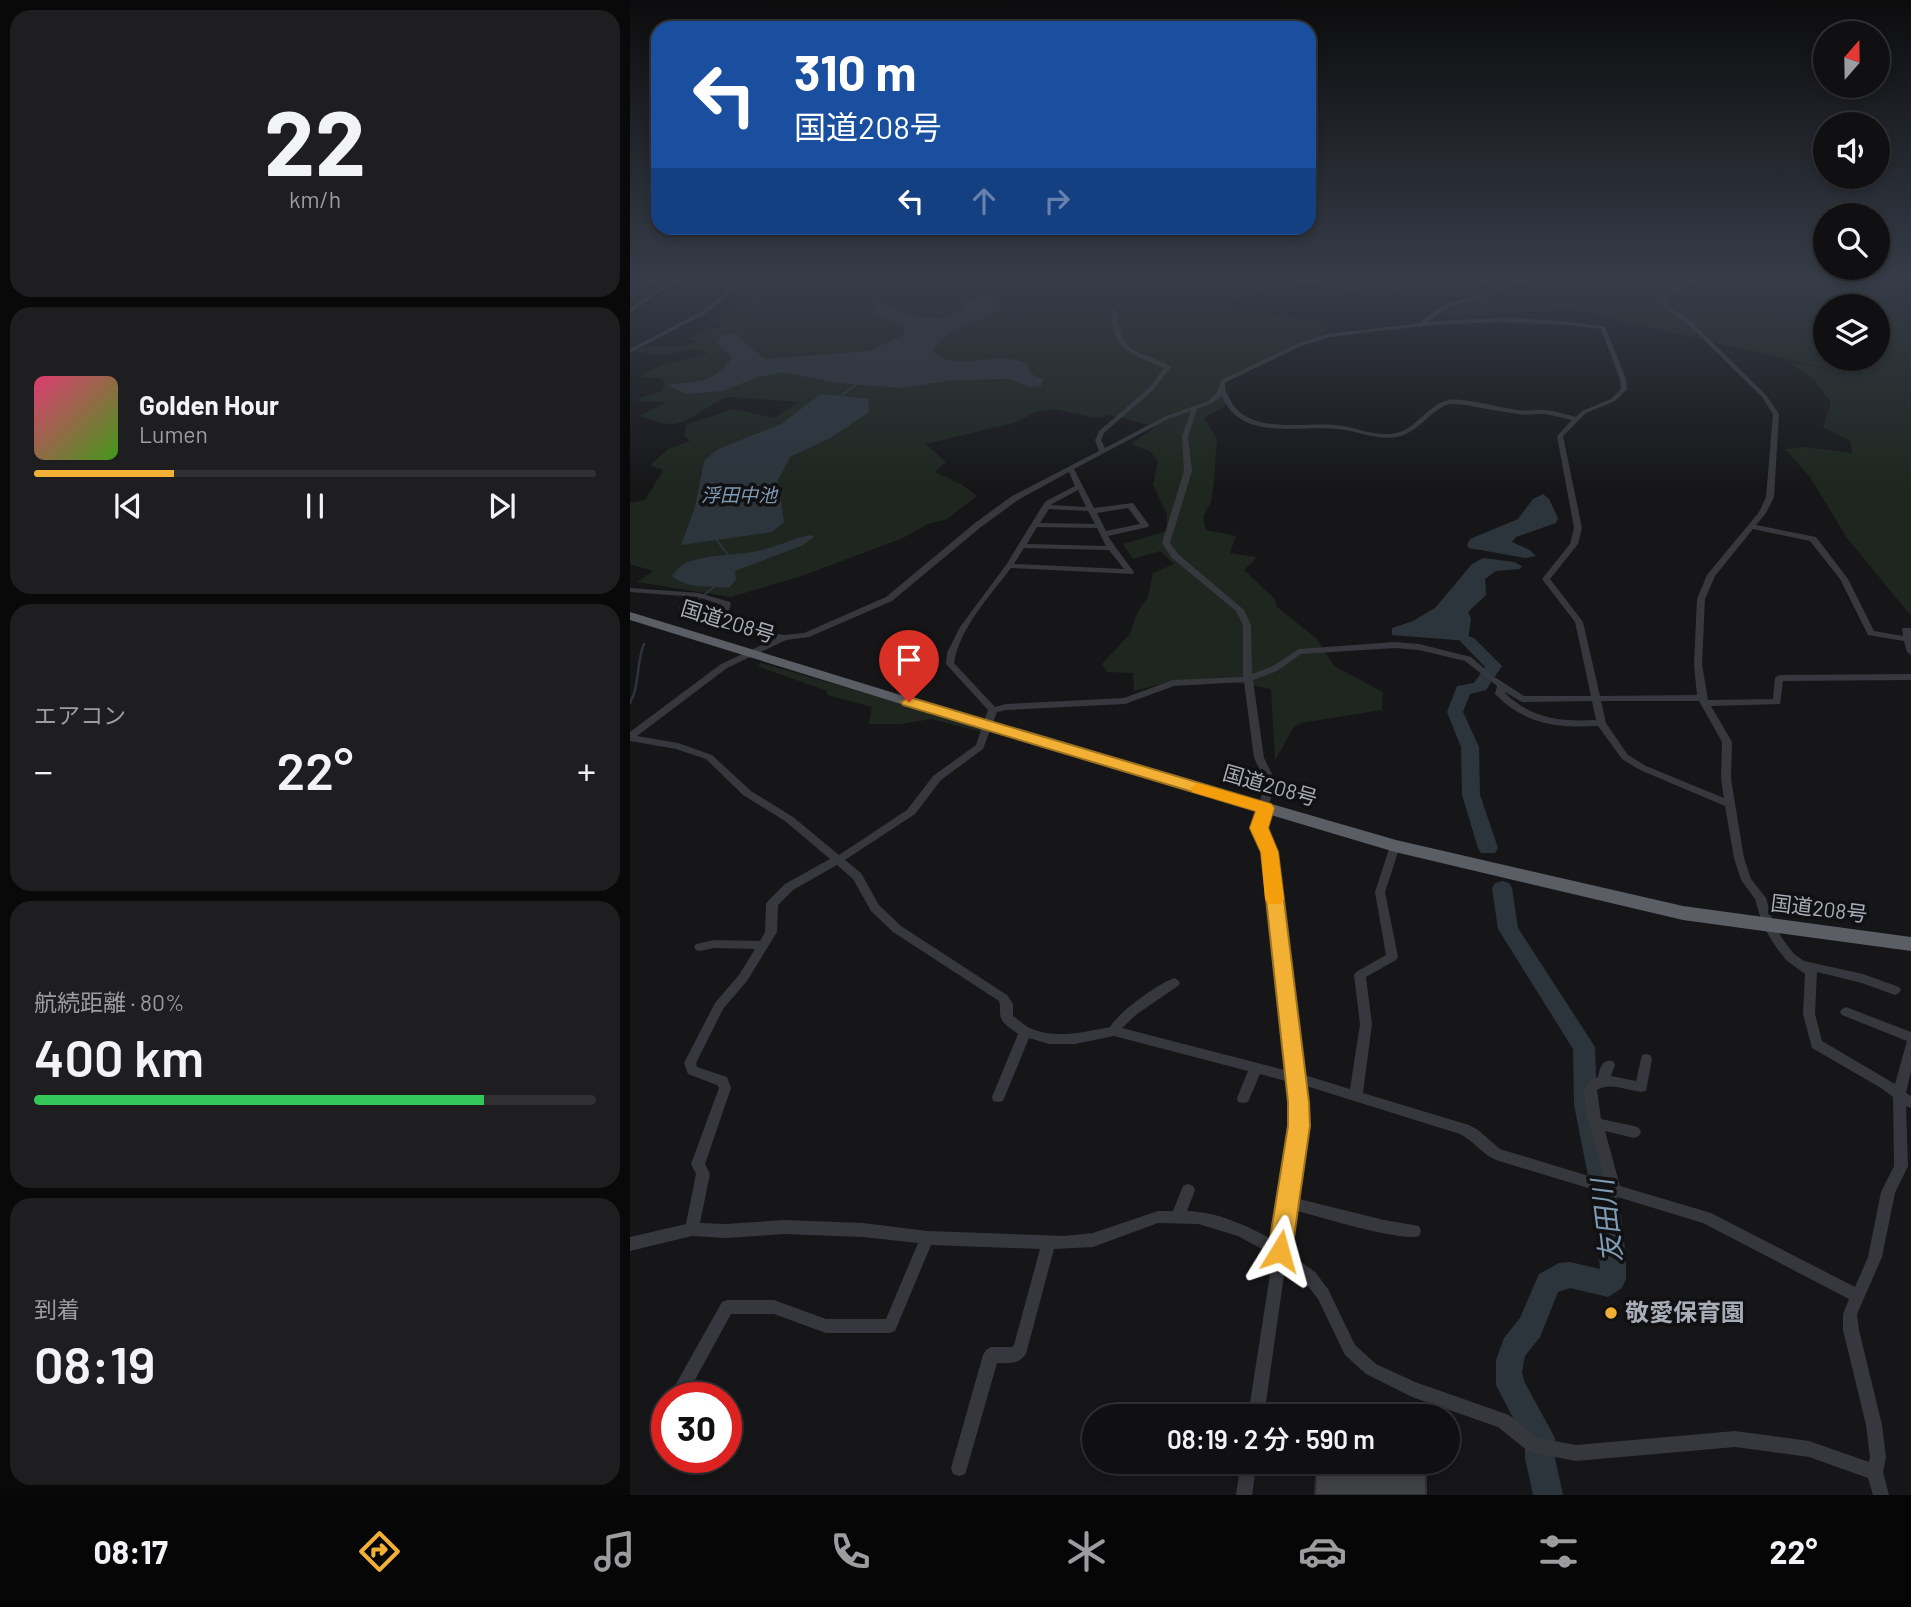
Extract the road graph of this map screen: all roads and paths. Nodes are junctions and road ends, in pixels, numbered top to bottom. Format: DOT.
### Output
graph roads {
  1 [pos="1124,348"];
  2 [pos="1294,348"];
  3 [pos="1611,348"];
  4 [pos="1715,348"];
  5 [pos="1222,385"];
  6 [pos="1195,410"];
  7 [pos="1578,419"];
  8 [pos="1102,450"];
  9 [pos="1071,470"];
  10 [pos="1080,486"];
  11 [pos="1046,507"];
  12 [pos="1092,510"];
  13 [pos="1035,525"];
  14 [pos="1751,526"];
  15 [pos="1103,530"];
  16 [pos="1022,546"];
  17 [pos="1113,548"];
  18 [pos="1009,566"];
  19 [pos="630,590"];
  20 [pos="630,616"];
  21 [pos="1910,635"];
  22 [pos="784,638"];
  23 [pos="1911,652"];
  24 [pos="751,654"];
  25 [pos="1911,677"];
  26 [pos="1248,679"];
  27 [pos="1502,687"];
  28 [pos="1596,698"];
  29 [pos="1704,701"];
  30 [pos="990,718"];
  31 [pos="1601,723"];
  32 [pos="631,735"];
  33 [pos="1730,804"];
  34 [pos="1265,808"];
  35 [pos="1395,846"];
  36 [pos="839,860"];
  37 [pos="1769,926"];
  38 [pos="1911,944"];
  39 [pos="763,945"];
  40 [pos="700,947"];
  41 [pos="1798,963"];
  42 [pos="1174,983"];
  43 [pos="1895,990"];
  44 [pos="1846,1012"];
  45 [pos="1114,1031"];
  46 [pos="1025,1032"];
  47 [pos="1911,1037"];
  48 [pos="1911,1044"];
  49 [pos="1646,1059"];
  50 [pos="1609,1065"];
  51 [pos="1256,1068"];
  52 [pos="1294,1078"];
  53 [pos="1604,1080"];
  54 [pos="1356,1095"];
  55 [pos="998,1097"];
  56 [pos="1244,1099"];
  57 [pos="1905,1099"];
  58 [pos="1596,1123"];
  59 [pos="1634,1132"];
  60 [pos="1188,1190"];
  61 [pos="1613,1190"];
  62 [pos="1288,1202"];
  63 [pos="1178,1216"];
  64 [pos="692,1228"];
  65 [pos="1414,1231"];
  66 [pos="927,1238"];
  67 [pos="1049,1242"];
  68 [pos="630,1244"];
  69 [pos="1280,1251"];
  70 [pos="1858,1296"];
  71 [pos="685,1382"];
  72 [pos="1258,1404"];
  73 [pos="959,1468"];
  74 [pos="1875,1472"];
  75 [pos="1247,1474"];
  76 [pos="1244,1495"];
  77 [pos="1881,1495"];
  1 -- 8 [label="street"];
  2 -- 5 [label="street"];
  3 -- 7 [label="street"];
  4 -- 14 [label="street"];
  5 -- 6 [label="street"];
  5 -- 7 [label="street"];
  6 -- 8 [label="street"];
  6 -- 26 [label="street"];
  7 -- 28 [label="street"];
  8 -- 9 [label="street"];
  9 -- 10 [label="street"];
  9 -- 22 [label="street"];
  10 -- 11 [label="street"];
  10 -- 12 [label="street"];
  11 -- 12 [label="street"];
  11 -- 13 [label="street"];
  12 -- 15 [label="street"];
  12 -- 15 [label="street"];
  13 -- 15 [label="street"];
  13 -- 16 [label="street"];
  14 -- 21 [label="street"];
  14 -- 29 [label="street"];
  15 -- 17 [label="street"];
  16 -- 17 [label="street"];
  16 -- 18 [label="street"];
  17 -- 18 [label="street"];
  18 -- 30 [label="street"];
  19 -- 22 [label="street"];
  20 -- 24 [label="highway, 国道208号"];
  21 -- 23 [label="street"];
  22 -- 24 [label="street"];
  24 -- 30 [label="highway, 国道208号"];
  24 -- 32 [label="street"];
  25 -- 29 [label="street"];
  26 -- 27 [label="street"];
  26 -- 30 [label="street"];
  26 -- 34 [label="street"];
  27 -- 28 [label="street"];
  27 -- 31 [label="street"];
  28 -- 29 [label="street"];
  28 -- 31 [label="street"];
  29 -- 33 [label="street"];
  30 -- 34 [label="highway, 国道208号"];
  30 -- 36 [label="street"];
  31 -- 33 [label="street"];
  32 -- 36 [label="street"];
  33 -- 37 [label="street"];
  34 -- 35 [label="highway, 国道208号"];
  34 -- 52 [label="street"];
  35 -- 37 [label="highway, 国道208号"];
  35 -- 54 [label="street"];
  36 -- 39 [label="street"];
  36 -- 46 [label="street"];
  37 -- 38 [label="highway, 国道208号"];
  37 -- 41 [label="street"];
  39 -- 40 [label="street"];
  39 -- 64 [label="street"];
  41 -- 43 [label="street"];
  41 -- 57 [label="street"];
  42 -- 45 [label="street"];
  44 -- 47 [label="street"];
  45 -- 46 [label="street"];
  45 -- 51 [label="street"];
  46 -- 55 [label="street"];
  48 -- 57 [label="street"];
  49 -- 53 [label="street"];
  50 -- 53 [label="street"];
  51 -- 52 [label="street"];
  51 -- 56 [label="street"];
  52 -- 54 [label="street"];
  52 -- 62 [label="street"];
  53 -- 58 [label="street"];
  54 -- 61 [label="street"];
  57 -- 70 [label="street"];
  58 -- 59 [label="street"];
  58 -- 61 [label="street"];
  60 -- 63 [label="street"];
  61 -- 70 [label="street"];
  62 -- 65 [label="street"];
  62 -- 69 [label="street"];
  63 -- 67 [label="street"];
  63 -- 69 [label="street"];
  64 -- 66 [label="street"];
  64 -- 68 [label="street"];
  66 -- 67 [label="street"];
  66 -- 71 [label="street"];
  67 -- 73 [label="street"];
  69 -- 72 [label="street"];
  69 -- 74 [label="street"];
  70 -- 74 [label="street"];
  74 -- 77 [label="street"];
  75 -- 76 [label="street"];
}
